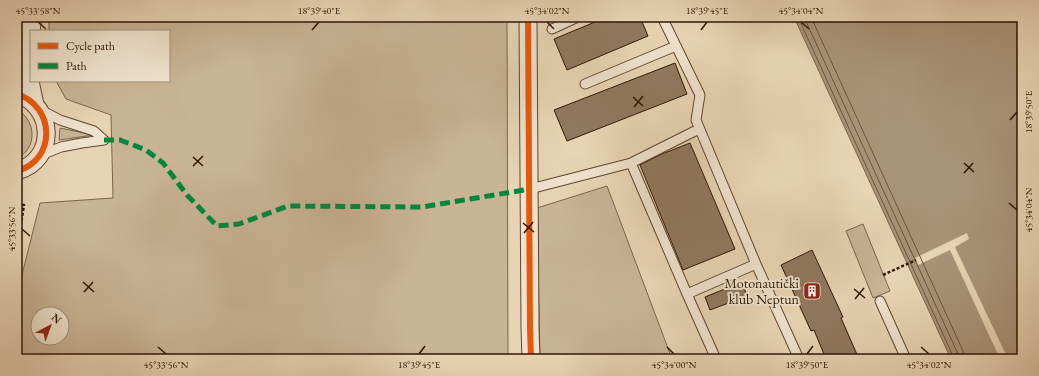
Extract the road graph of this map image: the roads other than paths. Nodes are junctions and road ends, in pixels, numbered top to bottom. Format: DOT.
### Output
graph roads {
  1 [pos="19,17"];
  2 [pos="33,17"];
  3 [pos="528,17"];
  4 [pos="578,17"];
  5 [pos="662,17"];
  6 [pos="17,26"];
  7 [pos="552,28"];
  8 [pos="31,30"];
  9 [pos="676,46"];
  10 [pos="30,47"];
  11 [pos="30,81"];
  12 [pos="30,82"];
  13 [pos="585,84"];
  14 [pos="17,94"];
  15 [pos="37,107"];
  16 [pos="699,129"];
  17 [pos="40,155"];
  18 [pos="631,163"];
  19 [pos="19,174"];
  20 [pos="530,189"];
  21 [pos="756,264"];
  22 [pos="687,294"];
  23 [pos="880,302"];
  24 [pos="531,359"];
  25 [pos="716,359"];
  26 [pos="799,359"];
  27 [pos="906,359"];
  1 -- 6 [label="street"];
  2 -- 8 [label="street"];
  3 -- 20 [label="street"];
  4 -- 7 [label="lane"];
  5 -- 9 [label="lane"];
  9 -- 13 [label="lane"];
  9 -- 16 [label="lane"];
  10 -- 11 [label="street"];
  12 -- 15 [label="street"];
  14 -- 15 [label="street"];
  15 -- 17 [label="street"];
  15 -- 17 [label="lane"];
  16 -- 18 [label="lane"];
  16 -- 21 [label="lane"];
  17 -- 19 [label="street"];
  18 -- 20 [label="lane"];
  18 -- 22 [label="lane"];
  20 -- 24 [label="street"];
  21 -- 22 [label="lane"];
  21 -- 26 [label="lane"];
  22 -- 25 [label="lane"];
  23 -- 27 [label="lane"];
}
